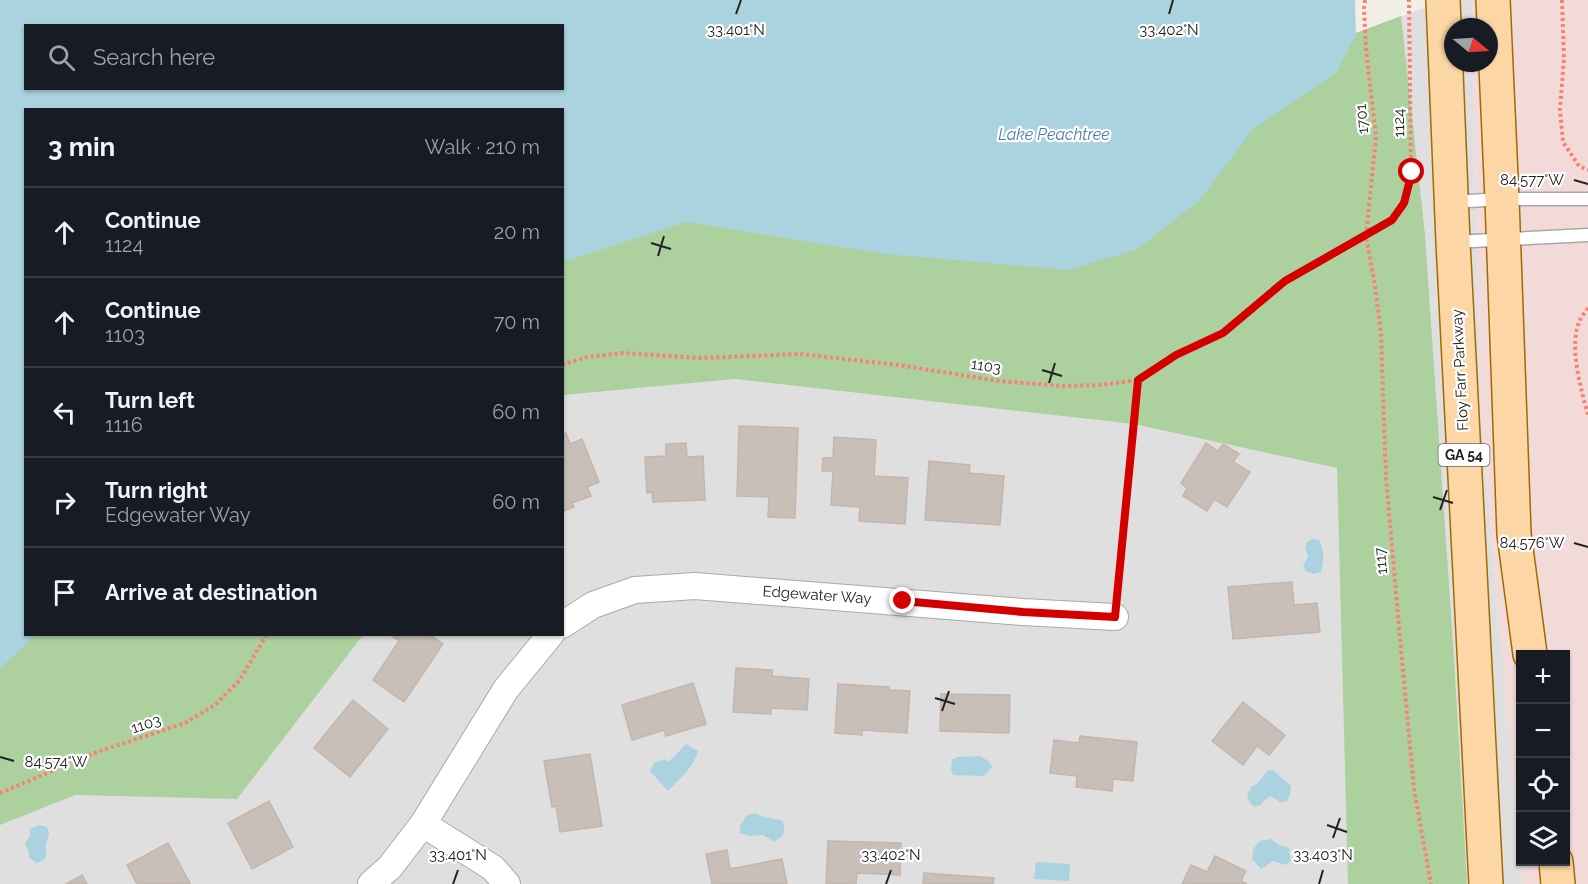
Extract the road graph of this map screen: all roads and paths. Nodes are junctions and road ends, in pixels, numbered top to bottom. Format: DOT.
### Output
graph roads {
  1 [pos="1365,0"];
  2 [pos="1409,0"];
  3 [pos="1562,0"];
  4 [pos="1493,11"];
  5 [pos="1444,13"];
  6 [pos="1588,170"];
  7 [pos="1502,199"];
  8 [pos="1588,199"];
  9 [pos="1452,202"];
  10 [pos="1588,235"];
  11 [pos="1366,236"];
  12 [pos="1503,240"];
  13 [pos="1453,242"];
  14 [pos="1588,308"];
  15 [pos="564,364"];
  16 [pos="1138,380"];
  17 [pos="1588,415"];
  18 [pos="1115,617"];
  19 [pos="564,624"];
  20 [pos="266,636"];
  21 [pos="549,636"];
  22 [pos="1529,650"];
  23 [pos="0,793"];
  24 [pos="423,824"];
  25 [pos="1556,866"];
  26 [pos="371,884"];
  27 [pos="507,884"];
  28 [pos="1431,884"];
  29 [pos="1486,884"];
  30 [pos="1558,884"];
  1 -- 11 [label="path, 1701"];
  2 -- 11 [label="path, 1124"];
  3 -- 6 [label="path"];
  4 -- 7 [label="main road, GA 54"];
  5 -- 9 [label="main road, Floy Farr Parkway / GA 54"];
  7 -- 8 [label="lane"];
  7 -- 9 [label="lane"];
  7 -- 12 [label="main road, GA 54"];
  9 -- 13 [label="main road, Floy Farr Parkway / GA 54"];
  10 -- 12 [label="lane"];
  11 -- 16 [label="path, 1103"];
  11 -- 28 [label="path, 1117"];
  12 -- 13 [label="lane"];
  12 -- 22 [label="main road, GA 54"];
  13 -- 29 [label="main road, Floy Farr Parkway / GA 54"];
  14 -- 17 [label="path"];
  15 -- 16 [label="path, 1103"];
  16 -- 18 [label="path"];
  18 -- 19 [label="street, Edgewater Way"];
  20 -- 23 [label="path, 1103"];
  21 -- 24 [label="street"];
  24 -- 26 [label="street"];
  24 -- 27 [label="street"];
  25 -- 30 [label="main road"];
}
